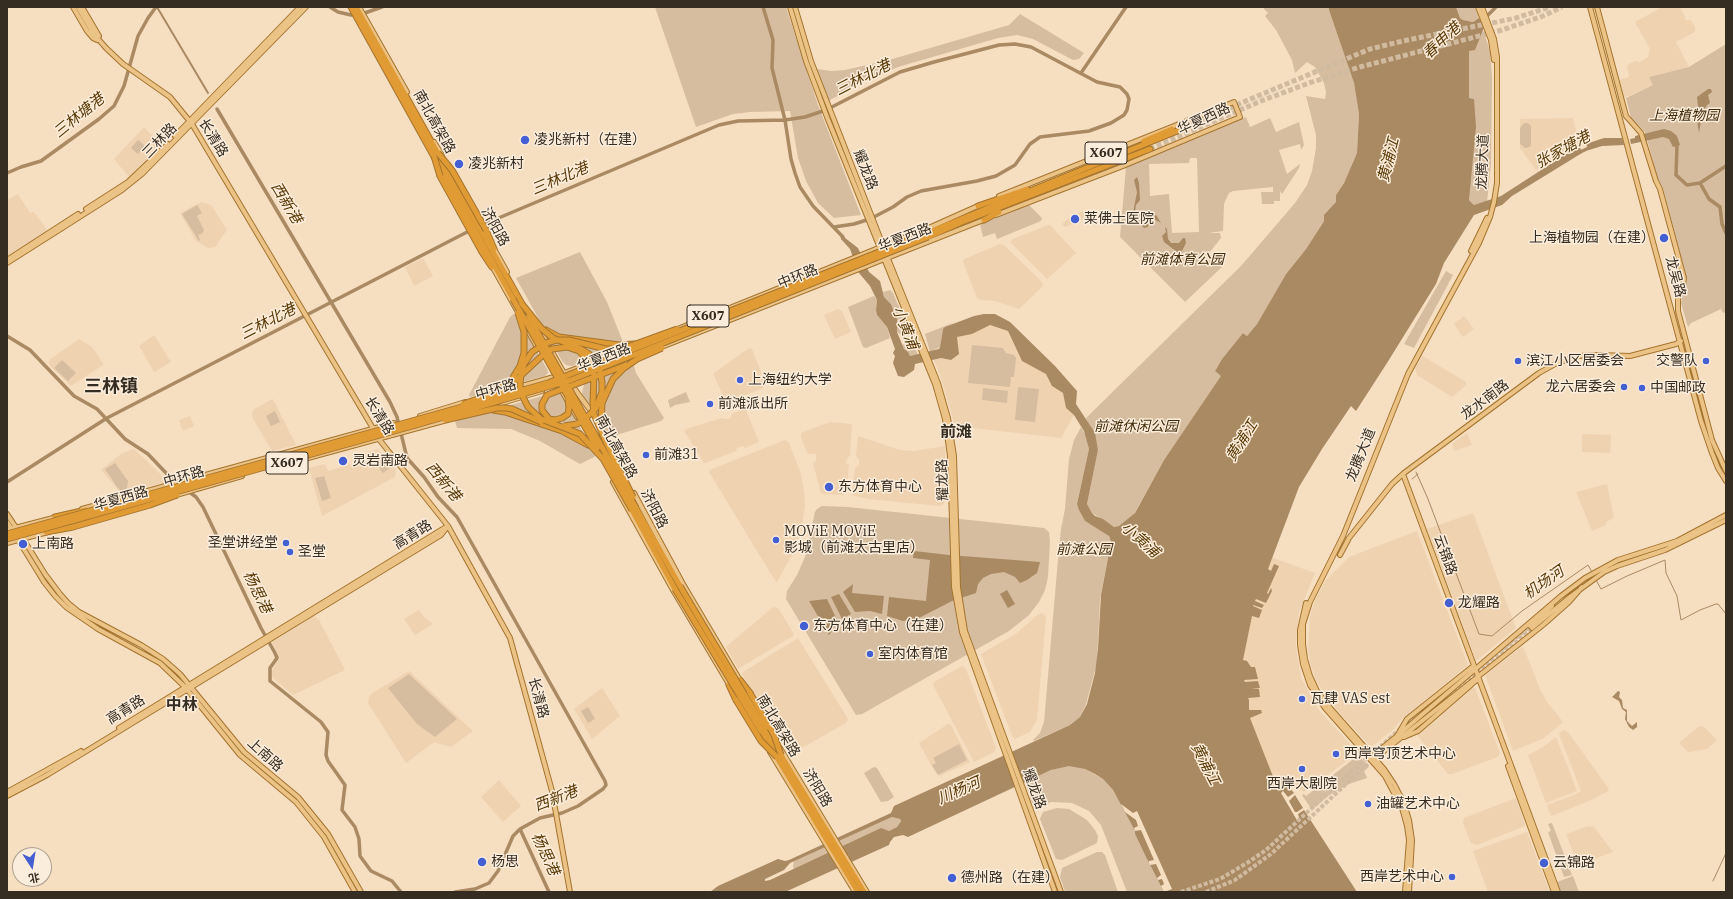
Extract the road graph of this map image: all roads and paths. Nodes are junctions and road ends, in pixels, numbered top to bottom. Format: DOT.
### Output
graph roads {
  1 [pos="73,7"];
  2 [pos="78,7"];
  3 [pos="82,7"];
  4 [pos="300,7"];
  5 [pos="306,7"];
  6 [pos="350,7"];
  7 [pos="358,7"];
  8 [pos="790,7"];
  9 [pos="795,7"];
  10 [pos="1478,7"];
  11 [pos="1482,7"];
  12 [pos="1590,7"];
  13 [pos="1597,7"];
  14 [pos="1493,40"];
  15 [pos="100,41"];
  16 [pos="214,99"];
  17 [pos="824,102"];
  18 [pos="191,122"];
  19 [pos="436,154"];
  20 [pos="1033,186"];
  21 [pos="1032,195"];
  22 [pos="978,206"];
  23 [pos="976,214"];
  24 [pos="961,220"];
  25 [pos="984,220"];
  26 [pos="485,230"];
  27 [pos="881,247"];
  28 [pos="494,248"];
  29 [pos="886,258"];
  30 [pos="7,260"];
  31 [pos="7,263"];
  32 [pos="492,267"];
  33 [pos="513,299"];
  34 [pos="522,304"];
  35 [pos="714,318"];
  36 [pos="538,324"];
  37 [pos="688,334"];
  38 [pos="1685,336"];
  39 [pos="1680,342"];
  40 [pos="640,343"];
  41 [pos="637,359"];
  42 [pos="564,373"];
  43 [pos="554,377"];
  44 [pos="570,382"];
  45 [pos="559,386"];
  46 [pos="566,393"];
  47 [pos="490,396"];
  48 [pos="486,410"];
  49 [pos="445,412"];
  50 [pos="416,426"];
  51 [pos="373,429"];
  52 [pos="379,439"];
  53 [pos="606,442"];
  54 [pos="596,451"];
  55 [pos="603,459"];
  56 [pos="1726,471"];
  57 [pos="218,475"];
  58 [pos="1402,475"];
  59 [pos="1726,481"];
  60 [pos="195,488"];
  61 [pos="636,508"];
  62 [pos="7,514"];
  63 [pos="1726,515"];
  64 [pos="55,517"];
  65 [pos="1726,520"];
  66 [pos="7,522"];
  67 [pos="448,526"];
  68 [pos="10,529"];
  69 [pos="46,532"];
  70 [pos="7,534"];
  71 [pos="24,539"];
  72 [pos="19,540"];
  73 [pos="8,542"];
  74 [pos="1340,555"];
  75 [pos="1582,580"];
  76 [pos="1582,588"];
  77 [pos="1471,670"];
  78 [pos="1477,678"];
  79 [pos="740,680"];
  80 [pos="1470,684"];
  81 [pos="729,685"];
  82 [pos="188,687"];
  83 [pos="1417,714"];
  84 [pos="1418,727"];
  85 [pos="779,756"];
  86 [pos="1372,759"];
  87 [pos="7,792"];
  88 [pos="7,796"];
  89 [pos="1037,832"];
  90 [pos="355,892"];
  91 [pos="361,892"];
  92 [pos="570,892"];
  93 [pos="855,892"];
  94 [pos="858,892"];
  95 [pos="864,892"];
  96 [pos="867,892"];
  97 [pos="1055,892"];
  98 [pos="1061,892"];
  99 [pos="1406,892"];
  100 [pos="1409,892"];
  101 [pos="1554,892"];
  102 [pos="1558,892"];
  1 -- 15 [label="main road, 长清路"];
  2 -- 15 [label="main road, 长清路"];
  3 -- 15 [label="main road, 长清路"];
  4 -- 16 [label="main road, 三林路"];
  5 -- 16 [label="main road, 三林路"];
  6 -- 19 [label="highway, 南北高架路"];
  6 -- 32 [label="main road, 济阳路"];
  7 -- 19 [label="highway, 南北高架路"];
  7 -- 26 [label="main road, 济阳路, bridge"];
  8 -- 17 [label="main road, 耀龙路"];
  9 -- 17 [label="main road, 耀龙路"];
  10 -- 14 [label="main road, 龙腾大道, bridge"];
  11 -- 14 [label="main road, 龙腾大道, bridge"];
  12 -- 39 [label="main road, 龙吴路"];
  13 -- 38 [label="main road, 龙吴路"];
  14 -- 86 [label="main road, 龙腾大道"];
  15 -- 18 [label="main road, 长清路"];
  16 -- 18 [label="main road, 三林路"];
  17 -- 27 [label="main road, 耀龙路"];
  18 -- 30 [label="main road, 三林路"];
  18 -- 31 [label="main road, 三林路"];
  18 -- 51 [label="main road, 长清路"];
  19 -- 26 [label="highway, bridge"];
  19 -- 32 [label="highway, bridge"];
  19 -- 33 [label="highway, 南北高架路, bridge"];
  19 -- 34 [label="highway, 南北高架路, bridge"];
  20 -- 22 [label="highway"];
  20 -- 23 [label="highway, 中环路"];
  20 -- 23 [label="highway, 中环路"];
  21 -- 23 [label="highway, 中环路"];
  21 -- 23 [label="highway, 中环路"];
  21 -- 25 [label="highway"];
  22 -- 25 [label="main road, 华夏西路 / X607"];
  22 -- 27 [label="main road, 华夏西路 / X607"];
  23 -- 24 [label="highway, 中环路"];
  24 -- 35 [label="highway, 中环路, bridge"];
  24 -- 37 [label="highway, 中环路, bridge"];
  25 -- 29 [label="main road, 华夏西路 / X607"];
  26 -- 28 [label="highway"];
  27 -- 29 [label="main road, 耀龙路"];
  27 -- 42 [label="main road, 华夏西路 / X607"];
  28 -- 42 [label="main road, 济阳路"];
  29 -- 44 [label="main road, 华夏西路 / X607, bridge"];
  29 -- 89 [label="main road, 耀龙路"];
  32 -- 43 [label="main road, 济阳路"];
  33 -- 46 [label="highway, 南北高架路, bridge"];
  33 -- 47 [label="highway, bridge"];
  34 -- 36 [label="highway, bridge"];
  34 -- 61 [label="highway, 南北高架路, bridge"];
  35 -- 40 [label="highway, bridge"];
  35 -- 49 [label="highway, 中环路, bridge"];
  36 -- 40 [label="highway, bridge"];
  36 -- 48 [label="highway, bridge"];
  37 -- 41 [label="highway, bridge"];
  37 -- 50 [label="highway, 中环路, bridge"];
  38 -- 39 [label="main road"];
  38 -- 56 [label="main road, 龙吴路"];
  39 -- 58 [label="main road, 龙水南路"];
  39 -- 59 [label="main road, 龙吴路"];
  40 -- 54 [label="highway, bridge"];
  41 -- 46 [label="highway, bridge"];
  41 -- 53 [label="highway, bridge"];
  42 -- 43 [label="main road, 华夏西路 / X607"];
  42 -- 44 [label="main road, 济阳路"];
  43 -- 45 [label="main road, 济阳路"];
  43 -- 51 [label="main road, 华夏西路 / X607, bridge"];
  44 -- 45 [label="main road, 华夏西路 / X607"];
  44 -- 79 [label="main road, 济阳路"];
  45 -- 52 [label="main road, 华夏西路 / X607"];
  45 -- 81 [label="main road, 济阳路"];
  46 -- 55 [label="highway, 南北高架路, bridge"];
  47 -- 49 [label="highway, bridge"];
  47 -- 53 [label="highway, bridge"];
  48 -- 50 [label="highway, bridge"];
  48 -- 54 [label="highway, bridge"];
  49 -- 57 [label="highway, 中环路, bridge"];
  50 -- 60 [label="highway, 中环路, bridge"];
  51 -- 52 [label="main road, 长清路"];
  51 -- 64 [label="main road, 华夏西路 / X607, bridge"];
  52 -- 60 [label="main road, 华夏西路 / X607"];
  52 -- 67 [label="main road, 长清路"];
  53 -- 61 [label="highway, bridge"];
  54 -- 55 [label="highway, bridge"];
  55 -- 85 [label="highway, 南北高架路, bridge"];
  57 -- 64 [label="highway, bridge"];
  57 -- 70 [label="highway, 中环路, bridge"];
  58 -- 74 [label="main road, 龙水南路"];
  58 -- 77 [label="main road, 云锦路"];
  60 -- 69 [label="main road, 华夏西路 / X607"];
  60 -- 69 [label="highway, bridge"];
  60 -- 73 [label="highway, 中环路, bridge"];
  61 -- 85 [label="highway, 南北高架路, bridge"];
  62 -- 68 [label="main road, 上南路"];
  63 -- 75 [label="main road"];
  64 -- 68 [label="main road, 华夏西路 / X607"];
  65 -- 76 [label="main road"];
  66 -- 68 [label="main road, 上南路"];
  67 -- 82 [label="main road, 高青路"];
  67 -- 92 [label="main road, 长清路"];
  68 -- 71 [label="main road, 上南路"];
  68 -- 72 [label="main road, 上南路"];
  69 -- 71 [label="main road, 华夏西路 / X607"];
  71 -- 72 [label="main road, 华夏西路 / X607"];
  71 -- 82 [label="main road, 上南路"];
  72 -- 73 [label="main road, 华夏西路 / X607"];
  72 -- 82 [label="main road, 上南路"];
  75 -- 76 [label="main road"];
  75 -- 77 [label="main road"];
  76 -- 78 [label="main road"];
  77 -- 78 [label="main road, 云锦路"];
  77 -- 83 [label="main road"];
  77 -- 86 [label="main road"];
  78 -- 80 [label="main road"];
  78 -- 101 [label="main road, 云锦路"];
  78 -- 102 [label="main road, 云锦路"];
  79 -- 85 [label="highway, bridge"];
  79 -- 96 [label="main road, 济阳路"];
  80 -- 84 [label="main road"];
  80 -- 86 [label="main road"];
  81 -- 85 [label="highway, bridge"];
  81 -- 93 [label="main road, 济阳路"];
  82 -- 87 [label="main road, 高青路"];
  82 -- 88 [label="main road, 高青路"];
  82 -- 90 [label="main road, 上南路"];
  82 -- 91 [label="main road, 上南路"];
  85 -- 94 [label="highway, 南北高架路"];
  85 -- 95 [label="highway, 南北高架路"];
  86 -- 99 [label="main road, 龙腾大道"];
  86 -- 100 [label="main road, 龙腾大道"];
  89 -- 97 [label="main road, 耀龙路"];
  89 -- 98 [label="main road, 耀龙路"];
}
